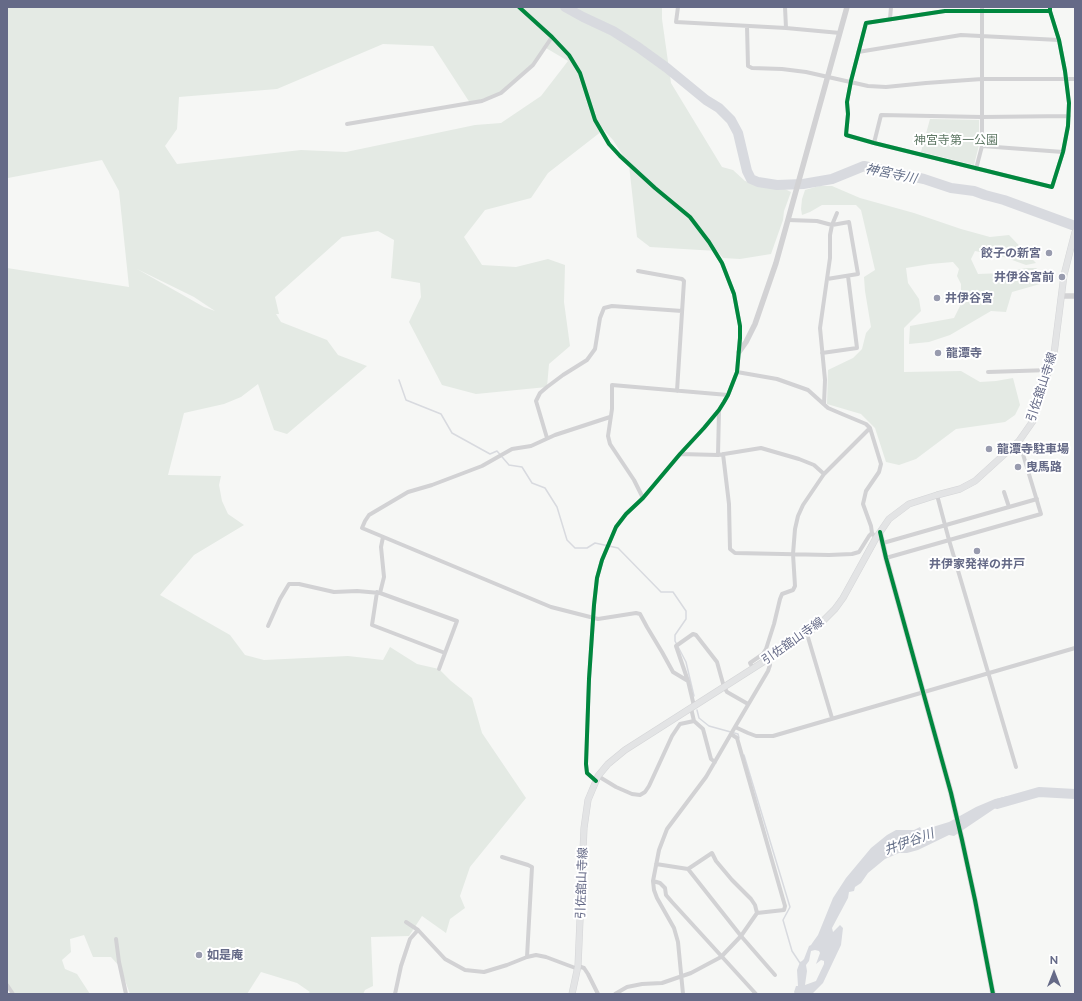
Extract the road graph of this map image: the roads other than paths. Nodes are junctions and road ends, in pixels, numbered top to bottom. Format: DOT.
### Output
graph roads {
  1 [pos="519,7"];
  2 [pos="678,7"];
  3 [pos="785,7"];
  4 [pos="847,7"];
  5 [pos="891,7"];
  6 [pos="982,9"];
  7 [pos="1050,9"];
  8 [pos="890,19"];
  9 [pos="748,26"];
  10 [pos="786,28"];
  11 [pos="840,33"];
  12 [pos="982,36"];
  13 [pos="552,37"];
  14 [pos="1059,40"];
  15 [pos="858,52"];
  16 [pos="827,77"];
  17 [pos="982,79"];
  18 [pos="1067,79"];
  19 [pos="1075,79"];
  20 [pos="850,81"];
  21 [pos="1069,116"];
  22 [pos="982,117"];
  23 [pos="347,124"];
  24 [pos="874,143"];
  25 [pos="982,146"];
  26 [pos="1063,152"];
  27 [pos="976,169"];
  28 [pos="837,213"];
  29 [pos="788,220"];
  30 [pos="832,225"];
  31 [pos="1075,232"];
  32 [pos="638,271"];
  33 [pos="848,276"];
  34 [pos="827,279"];
  35 [pos="1062,296"];
  36 [pos="1075,296"];
  37 [pos="682,311"];
  38 [pos="739,352"];
  39 [pos="822,353"];
  40 [pos="1050,370"];
  41 [pos="737,372"];
  42 [pos="988,372"];
  43 [pos="677,391"];
  44 [pos="728,395"];
  45 [pos="824,404"];
  46 [pos="719,410"];
  47 [pos="610,417"];
  48 [pos="870,428"];
  49 [pos="547,438"];
  50 [pos="1019,441"];
  51 [pos="680,454"];
  52 [pos="721,455"];
  53 [pos="824,474"];
  54 [pos="1004,492"];
  55 [pos="937,495"];
  56 [pos="643,498"];
  57 [pos="1037,500"];
  58 [pos="1009,507"];
  59 [pos="945,525"];
  60 [pos="876,534"];
  61 [pos="383,536"];
  62 [pos="949,540"];
  63 [pos="883,544"];
  64 [pos="793,554"];
  65 [pos="886,558"];
  66 [pos="379,592"];
  67 [pos="594,618"];
  68 [pos="268,626"];
  69 [pos="807,634"];
  70 [pos="1075,648"];
  71 [pos="445,653"];
  72 [pos="770,657"];
  73 [pos="753,668"];
  74 [pos="439,669"];
  75 [pos="988,673"];
  76 [pos="688,681"];
  77 [pos="724,687"];
  78 [pos="923,692"];
  79 [pos="748,704"];
  80 [pos="692,707"];
  81 [pos="832,718"];
  82 [pos="694,721"];
  83 [pos="735,727"];
  84 [pos="731,734"];
  85 [pos="715,762"];
  86 [pos="1016,767"];
  87 [pos="597,778"];
  88 [pos="502,857"];
  89 [pos="656,864"];
  90 [pos="688,869"];
  91 [pos="653,880"];
  92 [pos="757,913"];
  93 [pos="406,922"];
  94 [pos="418,930"];
  95 [pos="741,936"];
  96 [pos="116,939"];
  97 [pos="527,956"];
  98 [pos="721,957"];
  99 [pos="578,967"];
  100 [pos="775,975"];
  101 [pos="681,976"];
  102 [pos="7,985"];
  103 [pos="13,994"];
  104 [pos="126,994"];
  105 [pos="395,994"];
  106 [pos="572,994"];
  107 [pos="598,994"];
  108 [pos="615,994"];
  109 [pos="683,994"];
  110 [pos="756,994"];
  111 [pos="993,994"];
  1 -- 13 [label="street"];
  2 -- 9 [label="street"];
  3 -- 10 [label="street"];
  4 -- 11 [label="street"];
  5 -- 8 [label="street"];
  6 -- 7 [label="street"];
  6 -- 8 [label="street"];
  6 -- 12 [label="street"];
  7 -- 14 [label="street"];
  8 -- 15 [label="street"];
  9 -- 10 [label="street"];
  9 -- 16 [label="street"];
  10 -- 11 [label="street"];
  11 -- 16 [label="street"];
  12 -- 14 [label="street"];
  12 -- 15 [label="street"];
  12 -- 17 [label="street"];
  13 -- 23 [label="street"];
  13 -- 38 [label="street"];
  14 -- 18 [label="street"];
  15 -- 20 [label="street"];
  16 -- 20 [label="street"];
  16 -- 29 [label="street"];
  17 -- 18 [label="street"];
  17 -- 20 [label="street"];
  17 -- 22 [label="street"];
  18 -- 19 [label="street"];
  18 -- 21 [label="street"];
  20 -- 24 [label="street"];
  21 -- 22 [label="street"];
  21 -- 26 [label="street"];
  22 -- 24 [label="street"];
  22 -- 25 [label="street"];
  24 -- 27 [label="street"];
  25 -- 26 [label="street"];
  25 -- 27 [label="street"];
  26 -- 27 [label="street"];
  28 -- 30 [label="street"];
  29 -- 30 [label="street"];
  29 -- 38 [label="street"];
  30 -- 33 [label="street"];
  30 -- 34 [label="street"];
  31 -- 35 [label="main road, 引佐舘山寺線"];
  32 -- 37 [label="street"];
  33 -- 34 [label="street"];
  33 -- 39 [label="street"];
  34 -- 39 [label="street"];
  35 -- 36 [label="street"];
  35 -- 40 [label="main road, 引佐舘山寺線"];
  37 -- 43 [label="street"];
  37 -- 49 [label="street"];
  38 -- 41 [label="street"];
  39 -- 45 [label="street"];
  40 -- 42 [label="street"];
  40 -- 50 [label="main road, 引佐舘山寺線"];
  41 -- 44 [label="street"];
  41 -- 45 [label="street"];
  43 -- 44 [label="street"];
  43 -- 47 [label="street"];
  44 -- 46 [label="street"];
  45 -- 48 [label="street"];
  46 -- 51 [label="street"];
  46 -- 52 [label="street"];
  47 -- 49 [label="street"];
  47 -- 56 [label="street"];
  48 -- 53 [label="street"];
  48 -- 60 [label="street"];
  49 -- 61 [label="street"];
  50 -- 55 [label="main road, 引佐舘山寺線"];
  50 -- 57 [label="street"];
  51 -- 52 [label="street"];
  51 -- 56 [label="street"];
  52 -- 53 [label="street"];
  52 -- 64 [label="street"];
  53 -- 64 [label="street"];
  54 -- 58 [label="street"];
  55 -- 59 [label="street"];
  55 -- 60 [label="main road, 引佐舘山寺線"];
  56 -- 67 [label="street"];
  57 -- 58 [label="street"];
  57 -- 62 [label="street"];
  58 -- 59 [label="street"];
  59 -- 62 [label="street"];
  59 -- 63 [label="street"];
  60 -- 63 [label="street"];
  60 -- 64 [label="street"];
  60 -- 69 [label="main road, 引佐舘山寺線"];
  61 -- 66 [label="street"];
  61 -- 67 [label="street"];
  62 -- 65 [label="street"];
  62 -- 75 [label="street"];
  63 -- 65 [label="street"];
  64 -- 73 [label="street"];
  65 -- 78 [label="street"];
  66 -- 68 [label="street"];
  66 -- 71 [label="street"];
  66 -- 71 [label="street"];
  67 -- 76 [label="street"];
  67 -- 87 [label="street"];
  69 -- 72 [label="main road, 引佐舘山寺線"];
  69 -- 81 [label="street"];
  70 -- 75 [label="street"];
  71 -- 74 [label="street"];
  72 -- 73 [label="main road, 引佐舘山寺線"];
  72 -- 79 [label="street"];
  73 -- 77 [label="main road, 引佐舘山寺線"];
  75 -- 78 [label="street"];
  75 -- 86 [label="street"];
  76 -- 77 [label="street"];
  76 -- 80 [label="street"];
  77 -- 79 [label="street"];
  77 -- 80 [label="main road, 引佐舘山寺線"];
  78 -- 81 [label="street"];
  78 -- 111 [label="street"];
  79 -- 83 [label="street"];
  80 -- 82 [label="street"];
  80 -- 87 [label="main road, 引佐舘山寺線"];
  81 -- 83 [label="street"];
  82 -- 85 [label="street"];
  82 -- 87 [label="street"];
  83 -- 84 [label="street"];
  84 -- 85 [label="street"];
  84 -- 92 [label="street"];
  85 -- 89 [label="street"];
  87 -- 99 [label="main road, 引佐舘山寺線"];
  88 -- 97 [label="street"];
  89 -- 90 [label="street"];
  89 -- 91 [label="street"];
  90 -- 92 [label="street"];
  90 -- 95 [label="street"];
  91 -- 98 [label="street"];
  91 -- 101 [label="street"];
  92 -- 95 [label="street"];
  93 -- 94 [label="street"];
  94 -- 97 [label="street"];
  94 -- 105 [label="street"];
  95 -- 98 [label="street"];
  95 -- 100 [label="street"];
  96 -- 104 [label="street"];
  97 -- 99 [label="street"];
  98 -- 101 [label="street"];
  98 -- 110 [label="street"];
  99 -- 106 [label="main road, 引佐舘山寺線"];
  99 -- 107 [label="street"];
  101 -- 108 [label="street"];
  101 -- 109 [label="street"];
  102 -- 103 [label="street"];
}
